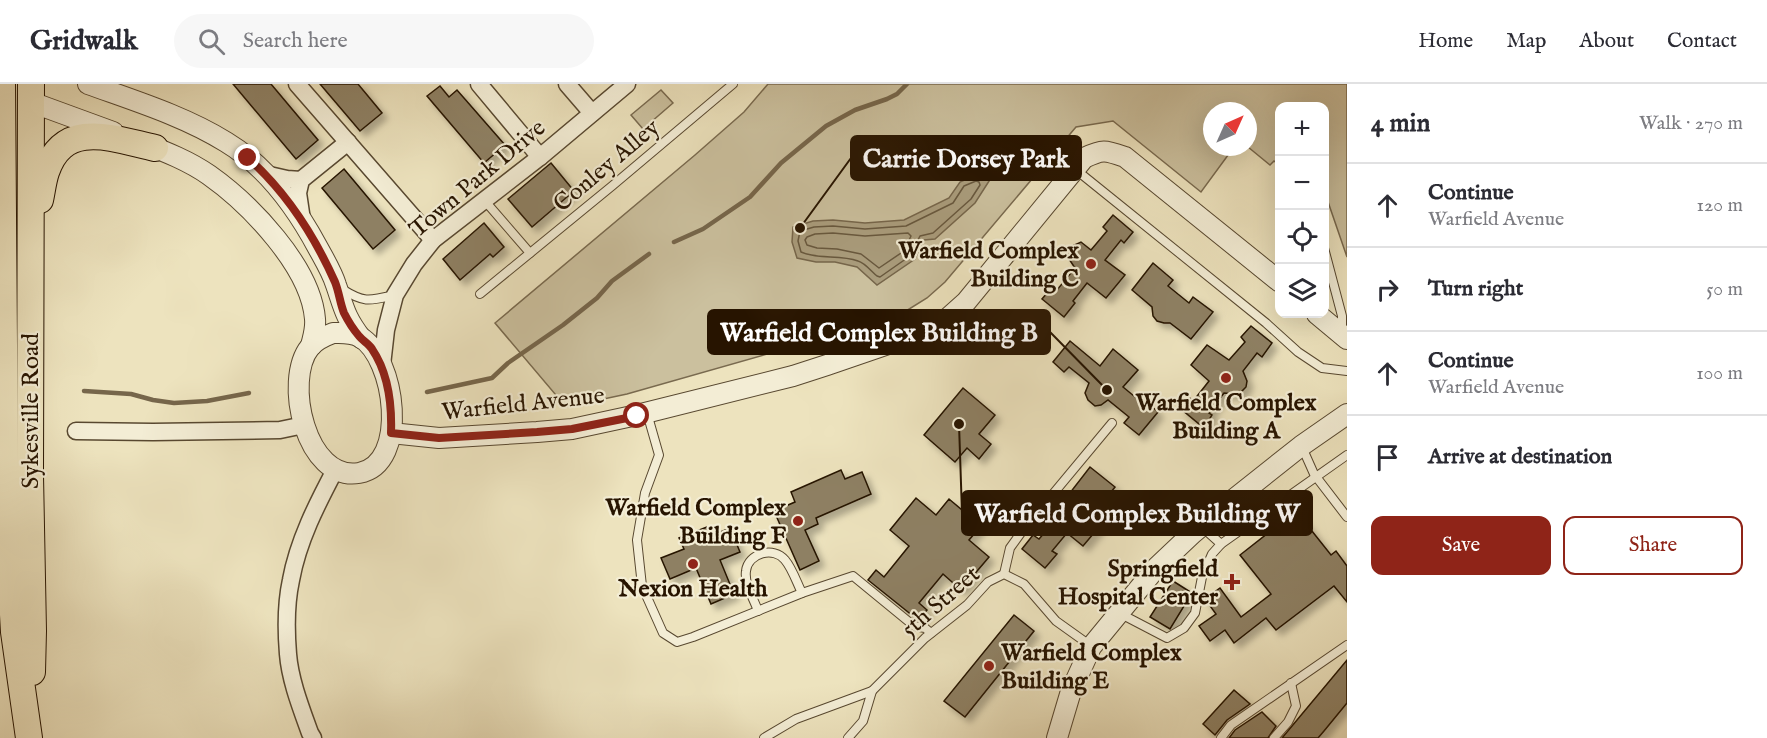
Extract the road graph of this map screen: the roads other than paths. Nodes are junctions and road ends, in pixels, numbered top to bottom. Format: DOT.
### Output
graph roads {
  1 [pos="3,84"];
  2 [pos="88,84"];
  3 [pos="297,84"];
  4 [pos="479,84"];
  5 [pos="567,84"];
  6 [pos="627,84"];
  7 [pos="733,84"];
  8 [pos="31,93"];
  9 [pos="591,113"];
  10 [pos="348,142"];
  11 [pos="155,148"];
  12 [pos="540,157"];
  13 [pos="1075,169"];
  14 [pos="265,174"];
  15 [pos="301,180"];
  16 [pos="485,201"];
  17 [pos="303,221"];
  18 [pos="433,240"];
  19 [pos="30,250"];
  20 [pos="530,253"];
  21 [pos="1328,264"];
  22 [pos="1275,278"];
  23 [pos="336,285"];
  24 [pos="480,294"];
  25 [pos="395,295"];
  26 [pos="1322,318"];
  27 [pos="1345,337"];
  28 [pos="361,338"];
  29 [pos="311,346"];
  30 [pos="382,365"];
  31 [pos="1347,371"];
  32 [pos="647,413"];
  33 [pos="1346,417"];
  34 [pos="1112,423"];
  35 [pos="304,425"];
  36 [pos="76,431"];
  37 [pos="391,433"];
  38 [pos="1302,446"];
  39 [pos="1347,455"];
  40 [pos="335,470"];
  41 [pos="1316,477"];
  42 [pos="1347,517"];
  43 [pos="1202,526"];
  44 [pos="1221,544"];
  45 [pos="1004,574"];
  46 [pos="802,593"];
  47 [pos="758,611"];
  48 [pos="1119,612"];
  49 [pos="931,633"];
  50 [pos="1347,645"];
  51 [pos="1091,647"];
  52 [pos="1291,683"];
  53 [pos="872,691"];
  54 [pos="307,736"];
  55 [pos="29,738"];
  56 [pos="764,738"];
  57 [pos="848,738"];
  58 [pos="1057,738"];
  59 [pos="1221,738"];
  60 [pos="1274,738"];
  1 -- 55 [label="main road, Sykesville Road"];
  2 -- 14 [label="street"];
  3 -- 10 [label="street"];
  4 -- 12 [label="street"];
  5 -- 9 [label="street"];
  6 -- 9 [label="street, Town Park Drive"];
  7 -- 20 [label="lane, Conley Alley"];
  8 -- 11 [label="street"];
  8 -- 19 [label="main road, Sykesville Road"];
  9 -- 12 [label="street, Town Park Drive"];
  10 -- 15 [label="street"];
  10 -- 18 [label="street"];
  11 -- 19 [label="main road"];
  11 -- 29 [label="street"];
  12 -- 16 [label="street, Town Park Drive"];
  13 -- 22 [label="street, Warfield Avenue"];
  13 -- 31 [label="lane"];
  13 -- 32 [label="street, Warfield Avenue"];
  14 -- 15 [label="street"];
  14 -- 17 [label="street"];
  15 -- 17 [label="street"];
  16 -- 18 [label="street, Town Park Drive"];
  16 -- 20 [label="lane"];
  17 -- 23 [label="street"];
  18 -- 25 [label="street, Town Park Drive"];
  19 -- 55 [label="main road, Sykesville Road"];
  20 -- 24 [label="lane, Conley Alley"];
  21 -- 27 [label="lane"];
  23 -- 25 [label="lane"];
  23 -- 28 [label="street"];
  25 -- 30 [label="street, Town Park Drive"];
  26 -- 27 [label="street"];
  28 -- 29 [label="street"];
  28 -- 30 [label="street"];
  29 -- 35 [label="street"];
  30 -- 37 [label="street"];
  32 -- 37 [label="street, Warfield Avenue"];
  32 -- 47 [label="lane"];
  33 -- 38 [label="street"];
  34 -- 45 [label="lane"];
  35 -- 36 [label="street"];
  35 -- 40 [label="street"];
  37 -- 40 [label="street"];
  38 -- 41 [label="lane"];
  38 -- 43 [label="street"];
  39 -- 41 [label="lane"];
  40 -- 54 [label="street"];
  41 -- 42 [label="lane"];
  41 -- 44 [label="lane"];
  43 -- 44 [label="lane"];
  43 -- 48 [label="street"];
  44 -- 48 [label="lane"];
  45 -- 49 [label="lane, 5th Street"];
  45 -- 51 [label="lane, 5th Street"];
  46 -- 47 [label="lane"];
  46 -- 47 [label="lane"];
  46 -- 49 [label="lane"];
  48 -- 51 [label="street"];
  49 -- 53 [label="lane, 5th Street"];
  50 -- 52 [label="lane"];
  51 -- 58 [label="street"];
  52 -- 59 [label="lane"];
  52 -- 60 [label="lane"];
  53 -- 56 [label="lane, 5th Street"];
  53 -- 57 [label="lane, 5th Street"];
}
